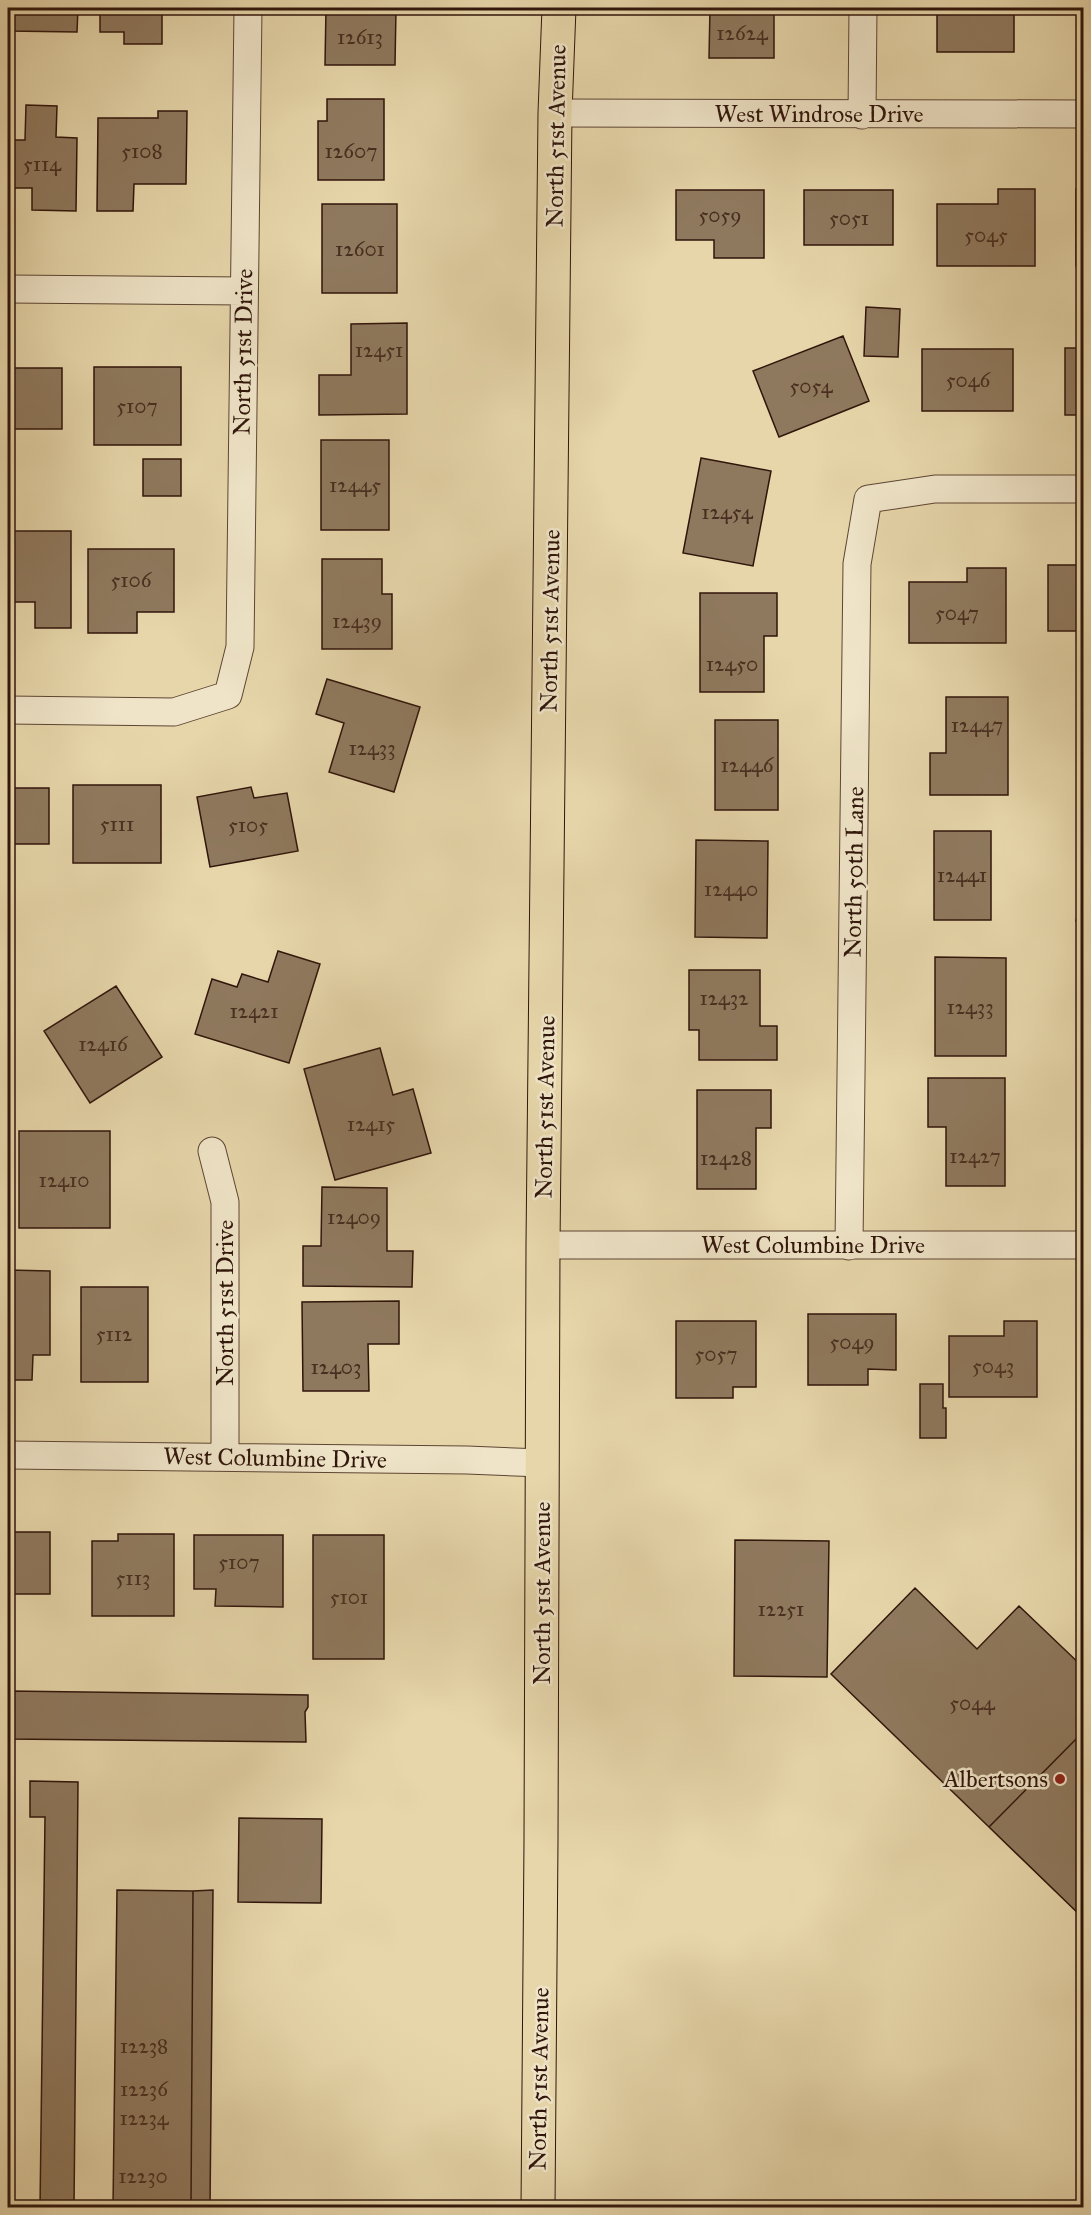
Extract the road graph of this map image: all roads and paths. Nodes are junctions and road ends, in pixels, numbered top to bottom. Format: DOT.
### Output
graph roads {
  1 [pos="248,8"];
  2 [pos="559,8"];
  3 [pos="863,8"];
  4 [pos="555,113"];
  5 [pos="1083,114"];
  6 [pos="862,115"];
  7 [pos="8,289"];
  8 [pos="244,291"];
  9 [pos="1083,489"];
  10 [pos="8,710"];
  11 [pos="212,1151"];
  12 [pos="543,1245"];
  13 [pos="1083,1245"];
  14 [pos="849,1246"];
  15 [pos="8,1455"];
  16 [pos="225,1457"];
  17 [pos="542,1463"];
  18 [pos="538,2208"];
  1 -- 8 [label="street, North 51st Drive"];
  2 -- 4 [label="main road, North 51st Avenue"];
  3 -- 6 [label="street"];
  4 -- 6 [label="street, West Windrose Drive"];
  4 -- 12 [label="main road, North 51st Avenue"];
  5 -- 6 [label="street, West Windrose Drive"];
  7 -- 8 [label="street"];
  8 -- 10 [label="street, North 51st Drive"];
  9 -- 14 [label="street, North 50th Lane"];
  11 -- 16 [label="street, North 51st Drive"];
  12 -- 14 [label="street, West Columbine Drive"];
  12 -- 17 [label="main road, North 51st Avenue"];
  13 -- 14 [label="street, West Columbine Drive"];
  15 -- 16 [label="street, West Columbine Drive"];
  16 -- 17 [label="street, West Columbine Drive"];
  17 -- 18 [label="main road, North 51st Avenue"];
}
